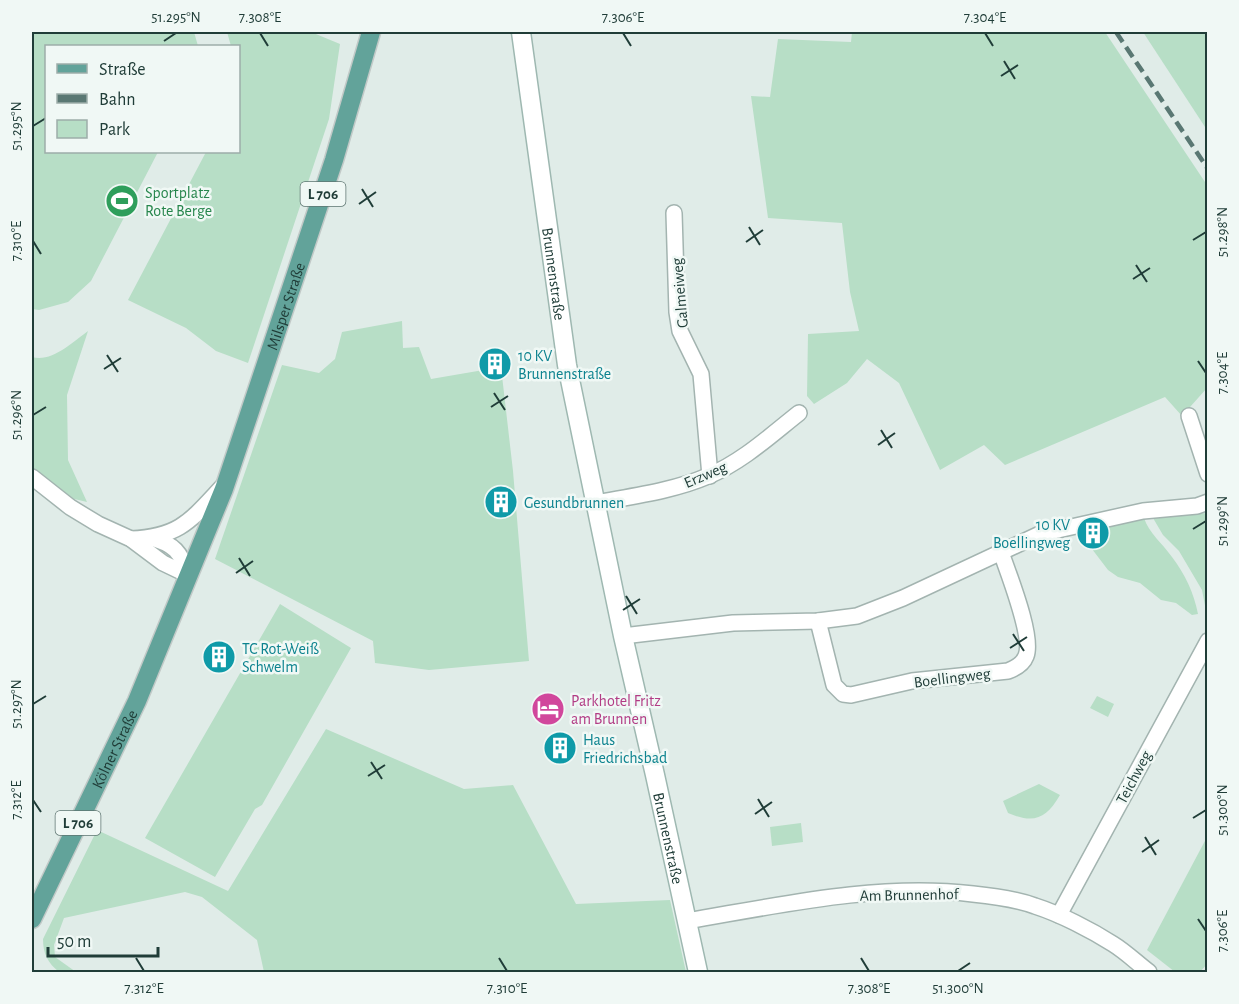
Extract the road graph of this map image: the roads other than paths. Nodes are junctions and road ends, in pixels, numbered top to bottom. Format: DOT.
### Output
graph roads {
  1 [pos="371,32"];
  2 [pos="520,32"];
  3 [pos="674,213"];
  4 [pos="799,413"];
  5 [pos="1189,416"];
  6 [pos="1208,474"];
  7 [pos="710,476"];
  8 [pos="32,477"];
  9 [pos="225,484"];
  10 [pos="1208,502"];
  11 [pos="596,503"];
  12 [pos="151,538"];
  13 [pos="131,539"];
  14 [pos="1001,552"];
  15 [pos="188,575"];
  16 [pos="818,621"];
  17 [pos="623,636"];
  18 [pos="1208,641"];
  19 [pos="1059,915"];
  20 [pos="32,919"];
  21 [pos="687,921"];
  22 [pos="698,972"];
  23 [pos="1149,972"];
  1 -- 9 [label="main road, Milsper Straße / L 706"];
  2 -- 11 [label="main road, Brunnenstraße"];
  3 -- 7 [label="street, Galmeiweg"];
  4 -- 7 [label="street, Erzweg"];
  5 -- 6 [label="street"];
  7 -- 11 [label="street, Erzweg"];
  8 -- 13 [label="street"];
  9 -- 12 [label="street"];
  9 -- 15 [label="main road, Milsper Straße / L 706"];
  10 -- 14 [label="street"];
  11 -- 17 [label="main road, Brunnenstraße"];
  12 -- 13 [label="street"];
  12 -- 15 [label="street"];
  13 -- 15 [label="street"];
  14 -- 16 [label="street"];
  14 -- 16 [label="street, Boellingweg"];
  15 -- 20 [label="main road, Kölner Straße / L 706"];
  16 -- 17 [label="street"];
  17 -- 21 [label="main road, Brunnenstraße"];
  18 -- 19 [label="street, Teichweg"];
  19 -- 21 [label="street, Am Brunnenhof"];
  19 -- 23 [label="street, Am Brunnenhof"];
  21 -- 22 [label="main road, Brunnenstraße"];
}
